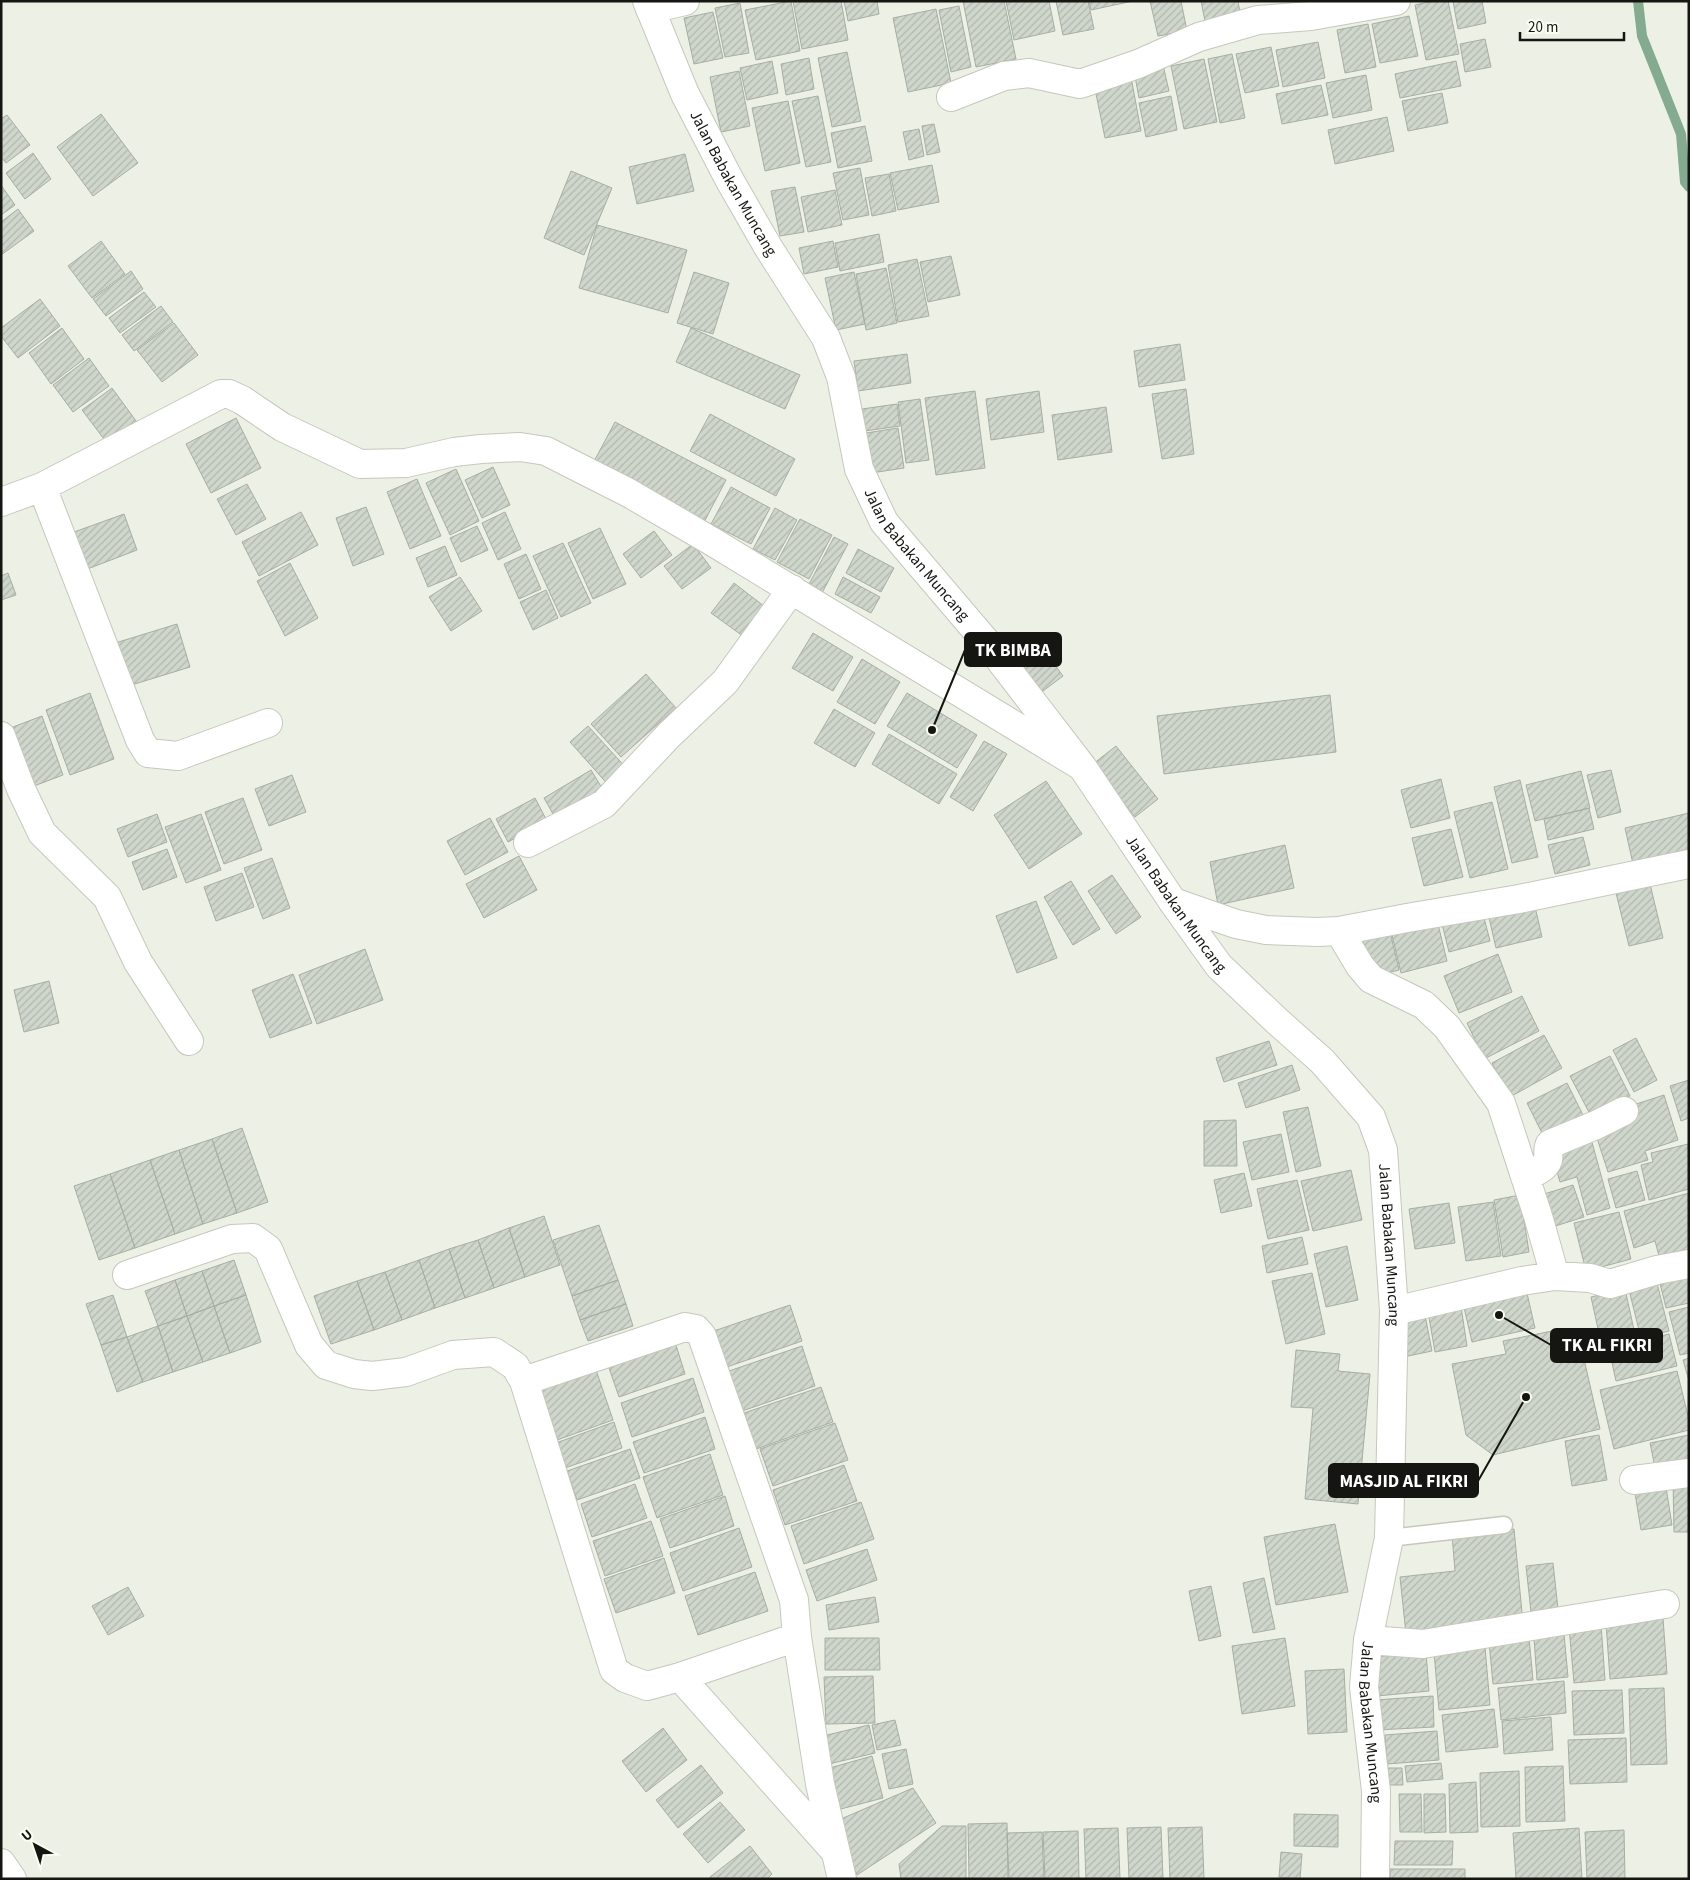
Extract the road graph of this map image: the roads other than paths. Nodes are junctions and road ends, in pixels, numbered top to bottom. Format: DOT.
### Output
graph roads {
  1 [pos="685,1"];
  2 [pos="1396,1"];
  3 [pos="648,5"];
  4 [pos="1254,11"];
  5 [pos="951,97"];
  6 [pos="42,487"];
  7 [pos="1,502"];
  8 [pos="792,589"];
  9 [pos="268,723"];
  10 [pos="1,736"];
  11 [pos="1083,768"];
  12 [pos="528,843"];
  13 [pos="1689,864"];
  14 [pos="1173,902"];
  15 [pos="1340,931"];
  16 [pos="189,1041"];
  17 [pos="1624,1111"];
  18 [pos="1526,1177"];
  19 [pos="1689,1264"];
  20 [pos="127,1275"];
  21 [pos="1555,1276"];
  22 [pos="1394,1311"];
  23 [pos="524,1381"];
  24 [pos="1689,1473"];
  25 [pos="1634,1480"];
  26 [pos="1504,1525"];
  27 [pos="1389,1538"];
  28 [pos="1665,1604"];
  29 [pos="797,1637"];
  30 [pos="1368,1640"];
  31 [pos="680,1678"];
  32 [pos="836,1852"];
  33 [pos="1,1863"];
  34 [pos="12,1879"];
  35 [pos="842,1879"];
  36 [pos="1375,1879"];
  1 -- 3 [label="street"];
  2 -- 4 [label="street"];
  3 -- 11 [label="street, Jalan Babakan Muncang"];
  4 -- 5 [label="street"];
  6 -- 7 [label="street"];
  6 -- 8 [label="street"];
  6 -- 9 [label="street"];
  8 -- 11 [label="street"];
  8 -- 12 [label="street"];
  10 -- 16 [label="street"];
  11 -- 14 [label="street, Jalan Babakan Muncang"];
  13 -- 15 [label="street"];
  14 -- 15 [label="street"];
  14 -- 22 [label="street, Jalan Babakan Muncang"];
  15 -- 18 [label="street"];
  17 -- 18 [label="street"];
  18 -- 21 [label="street"];
  19 -- 21 [label="street"];
  20 -- 23 [label="street"];
  21 -- 22 [label="street"];
  22 -- 27 [label="street, Jalan Babakan Muncang"];
  23 -- 29 [label="street"];
  23 -- 31 [label="street"];
  24 -- 25 [label="street"];
  26 -- 27 [label="lane"];
  27 -- 30 [label="street, Jalan Babakan Muncang"];
  28 -- 30 [label="street"];
  29 -- 31 [label="street"];
  29 -- 32 [label="street"];
  30 -- 36 [label="street, Jalan Babakan Muncang"];
  31 -- 32 [label="street"];
  32 -- 35 [label="street"];
  33 -- 34 [label="street"];
}
